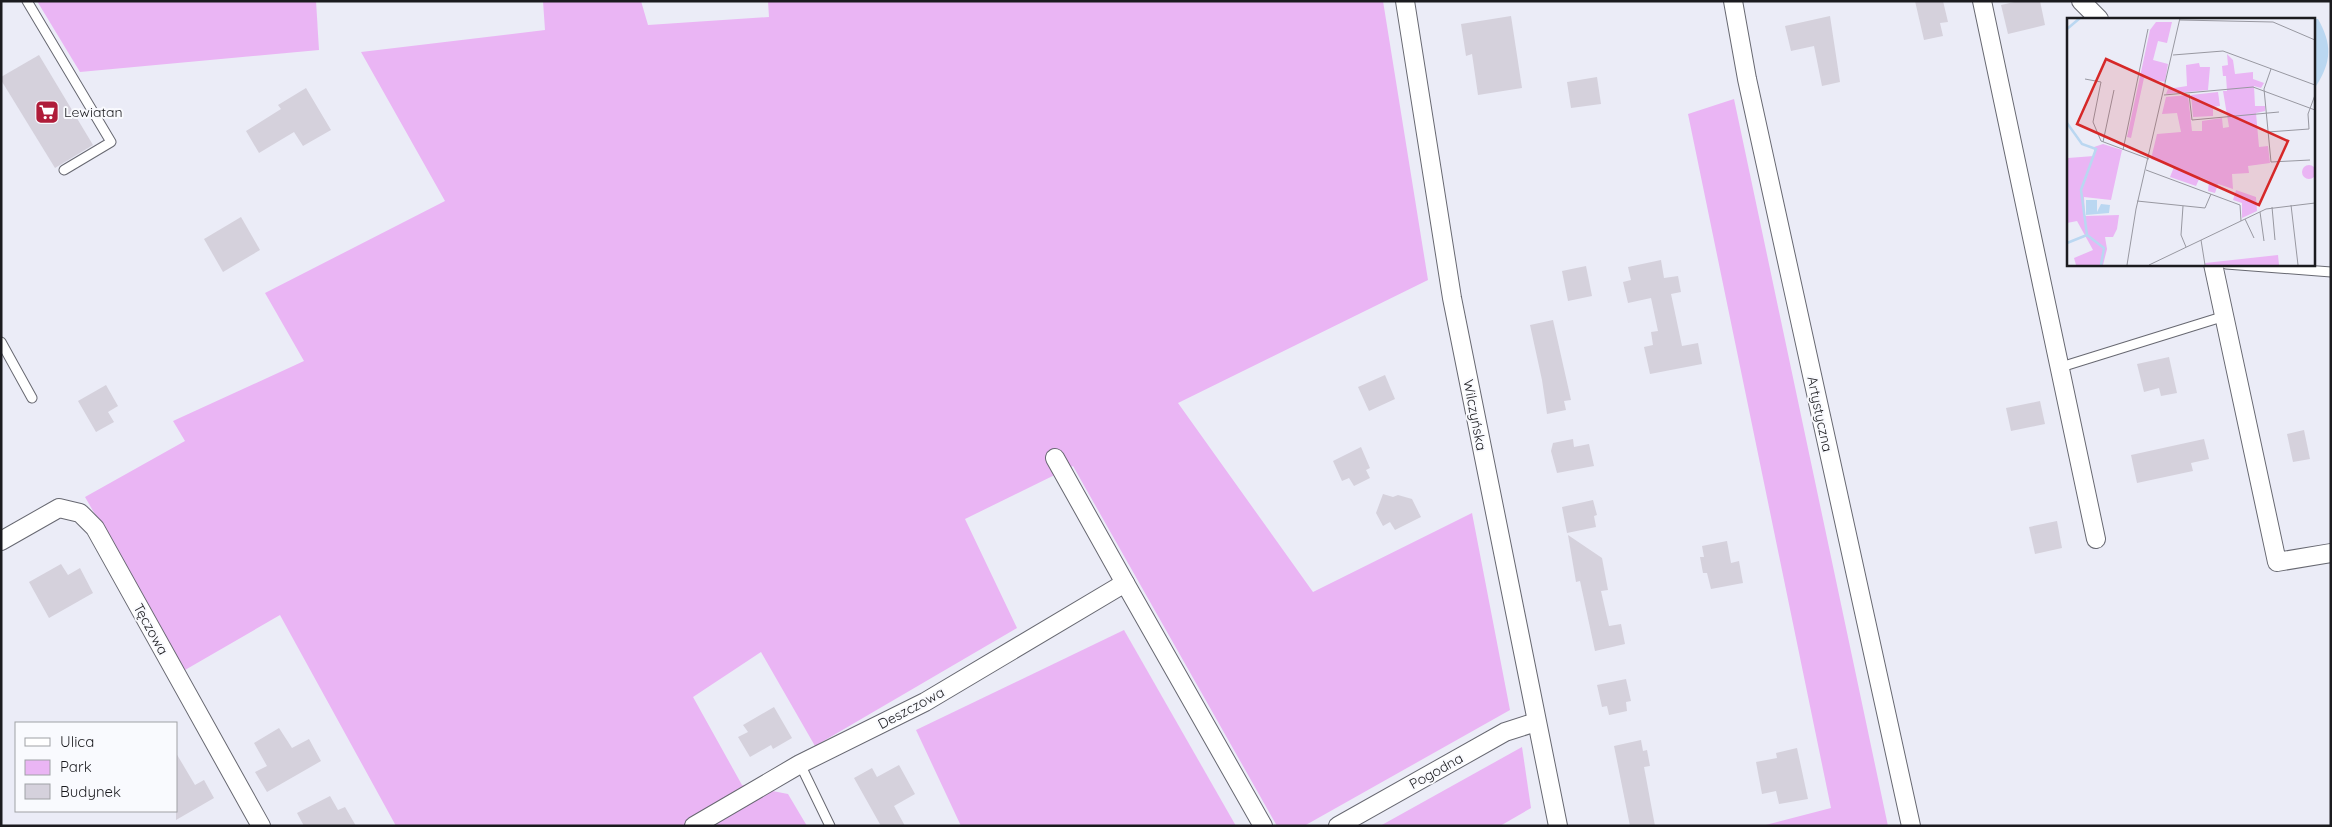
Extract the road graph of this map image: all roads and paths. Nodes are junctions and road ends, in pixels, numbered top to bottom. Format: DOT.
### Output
graph roads {
  1 [pos="27,1"];
  2 [pos="1405,1"];
  3 [pos="1733,1"];
  4 [pos="1982,1"];
  5 [pos="2081,1"];
  6 [pos="2098,18"];
  7 [pos="64,170"];
  8 [pos="2213,265"];
  9 [pos="2239,265"];
  10 [pos="2331,272"];
  11 [pos="2225,316"];
  12 [pos="1,342"];
  13 [pos="2061,367"];
  14 [pos="32,398"];
  15 [pos="1055,458"];
  16 [pos="2096,539"];
  17 [pos="1,541"];
  18 [pos="2331,552"];
  19 [pos="1125,583"];
  20 [pos="1536,722"];
  21 [pos="800,764"];
  22 [pos="255,824"];
  23 [pos="694,826"];
  24 [pos="830,826"];
  25 [pos="1263,826"];
  26 [pos="1338,826"];
  27 [pos="1558,826"];
  28 [pos="1911,826"];
  1 -- 7 [label="lane"];
  2 -- 20 [label="street, Wilczyńska"];
  3 -- 28 [label="street, Artystyczna"];
  4 -- 13 [label="street"];
  5 -- 6 [label="street"];
  8 -- 11 [label="street"];
  9 -- 10 [label="lane"];
  11 -- 13 [label="lane"];
  11 -- 18 [label="street"];
  12 -- 14 [label="lane"];
  13 -- 16 [label="street"];
  15 -- 19 [label="street"];
  17 -- 22 [label="street, Tęczowa"];
  19 -- 21 [label="street, Deszczowa"];
  19 -- 25 [label="street"];
  20 -- 26 [label="street, Pogodna"];
  20 -- 27 [label="street, Wilczyńska"];
  21 -- 23 [label="street, Deszczowa"];
  21 -- 24 [label="lane"];
}
